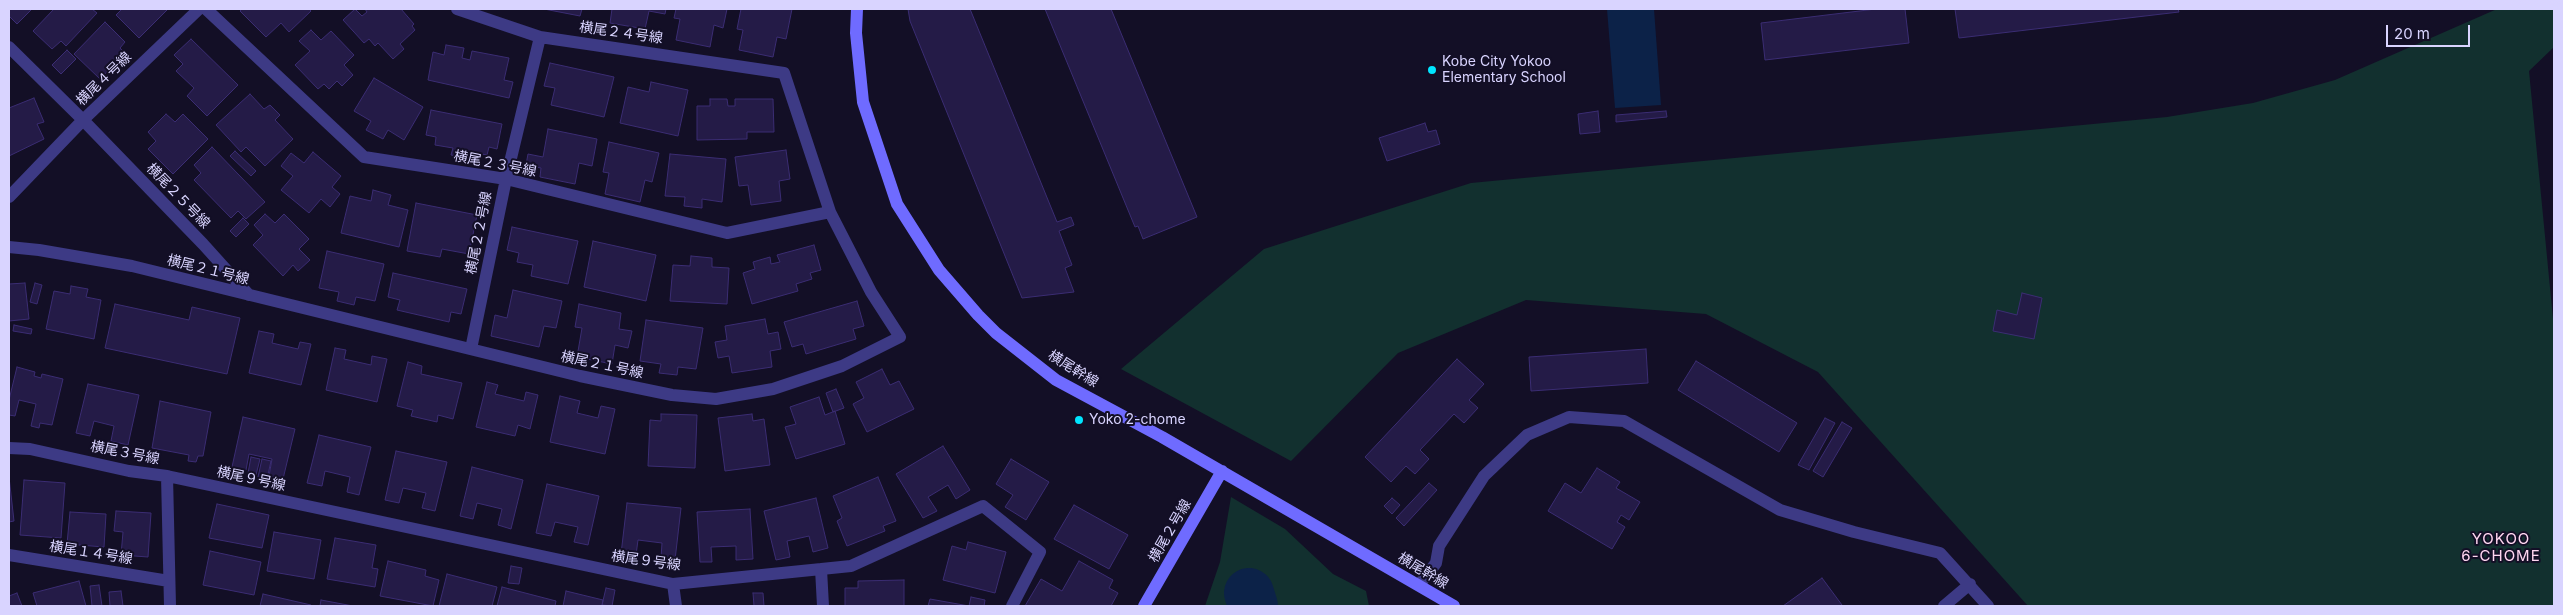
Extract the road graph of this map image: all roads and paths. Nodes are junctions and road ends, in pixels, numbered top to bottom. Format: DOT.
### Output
graph roads {
  1 [pos="199,9"];
  2 [pos="206,9"];
  3 [pos="457,9"];
  4 [pos="857,9"];
  5 [pos="540,37"];
  6 [pos="9,47"];
  7 [pos="784,73"];
  8 [pos="83,120"];
  9 [pos="506,179"];
  10 [pos="9,197"];
  11 [pos="830,212"];
  12 [pos="9,247"];
  13 [pos="249,295"];
  14 [pos="471,349"];
  15 [pos="9,448"];
  16 [pos="1222,471"];
  17 [pos="167,476"];
  18 [pos="9,556"];
  19 [pos="821,569"];
  20 [pos="169,581"];
  21 [pos="673,584"];
  22 [pos="1970,584"];
  23 [pos="1418,585"];
  24 [pos="170,606"];
  25 [pos="676,606"];
  26 [pos="823,606"];
  27 [pos="1012,606"];
  28 [pos="1144,606"];
  29 [pos="1454,606"];
  30 [pos="1944,606"];
  31 [pos="1988,606"];
  1 -- 8 [label="street, 横尾４号線"];
  2 -- 9 [label="street, 横尾２３号線"];
  3 -- 5 [label="street, 横尾２４号線"];
  4 -- 16 [label="street, 横尾幹線"];
  5 -- 7 [label="street, 横尾２４号線"];
  5 -- 9 [label="street, 横尾２２号線"];
  6 -- 8 [label="street, 横尾４号線"];
  7 -- 11 [label="street, 横尾２１号線"];
  8 -- 10 [label="street"];
  8 -- 13 [label="street, 横尾２５号線"];
  9 -- 11 [label="street, 横尾２３号線"];
  9 -- 14 [label="street, 横尾２２号線"];
  11 -- 14 [label="street, 横尾２１号線"];
  12 -- 13 [label="street, 横尾２１号線"];
  13 -- 14 [label="street, 横尾２１号線"];
  15 -- 17 [label="street, 横尾３号線"];
  16 -- 23 [label="street, 横尾幹線"];
  16 -- 28 [label="street, 横尾２号線"];
  17 -- 20 [label="street, 横尾３号線"];
  17 -- 21 [label="street, 横尾９号線"];
  18 -- 20 [label="street, 横尾１４号線"];
  19 -- 21 [label="street, 横尾９号線"];
  19 -- 26 [label="street"];
  19 -- 27 [label="street, 横尾９号線"];
  20 -- 24 [label="street, 横尾３号線"];
  21 -- 25 [label="street"];
  22 -- 23 [label="street"];
  22 -- 30 [label="street"];
  22 -- 31 [label="street"];
  23 -- 29 [label="street, 横尾幹線"];
}
